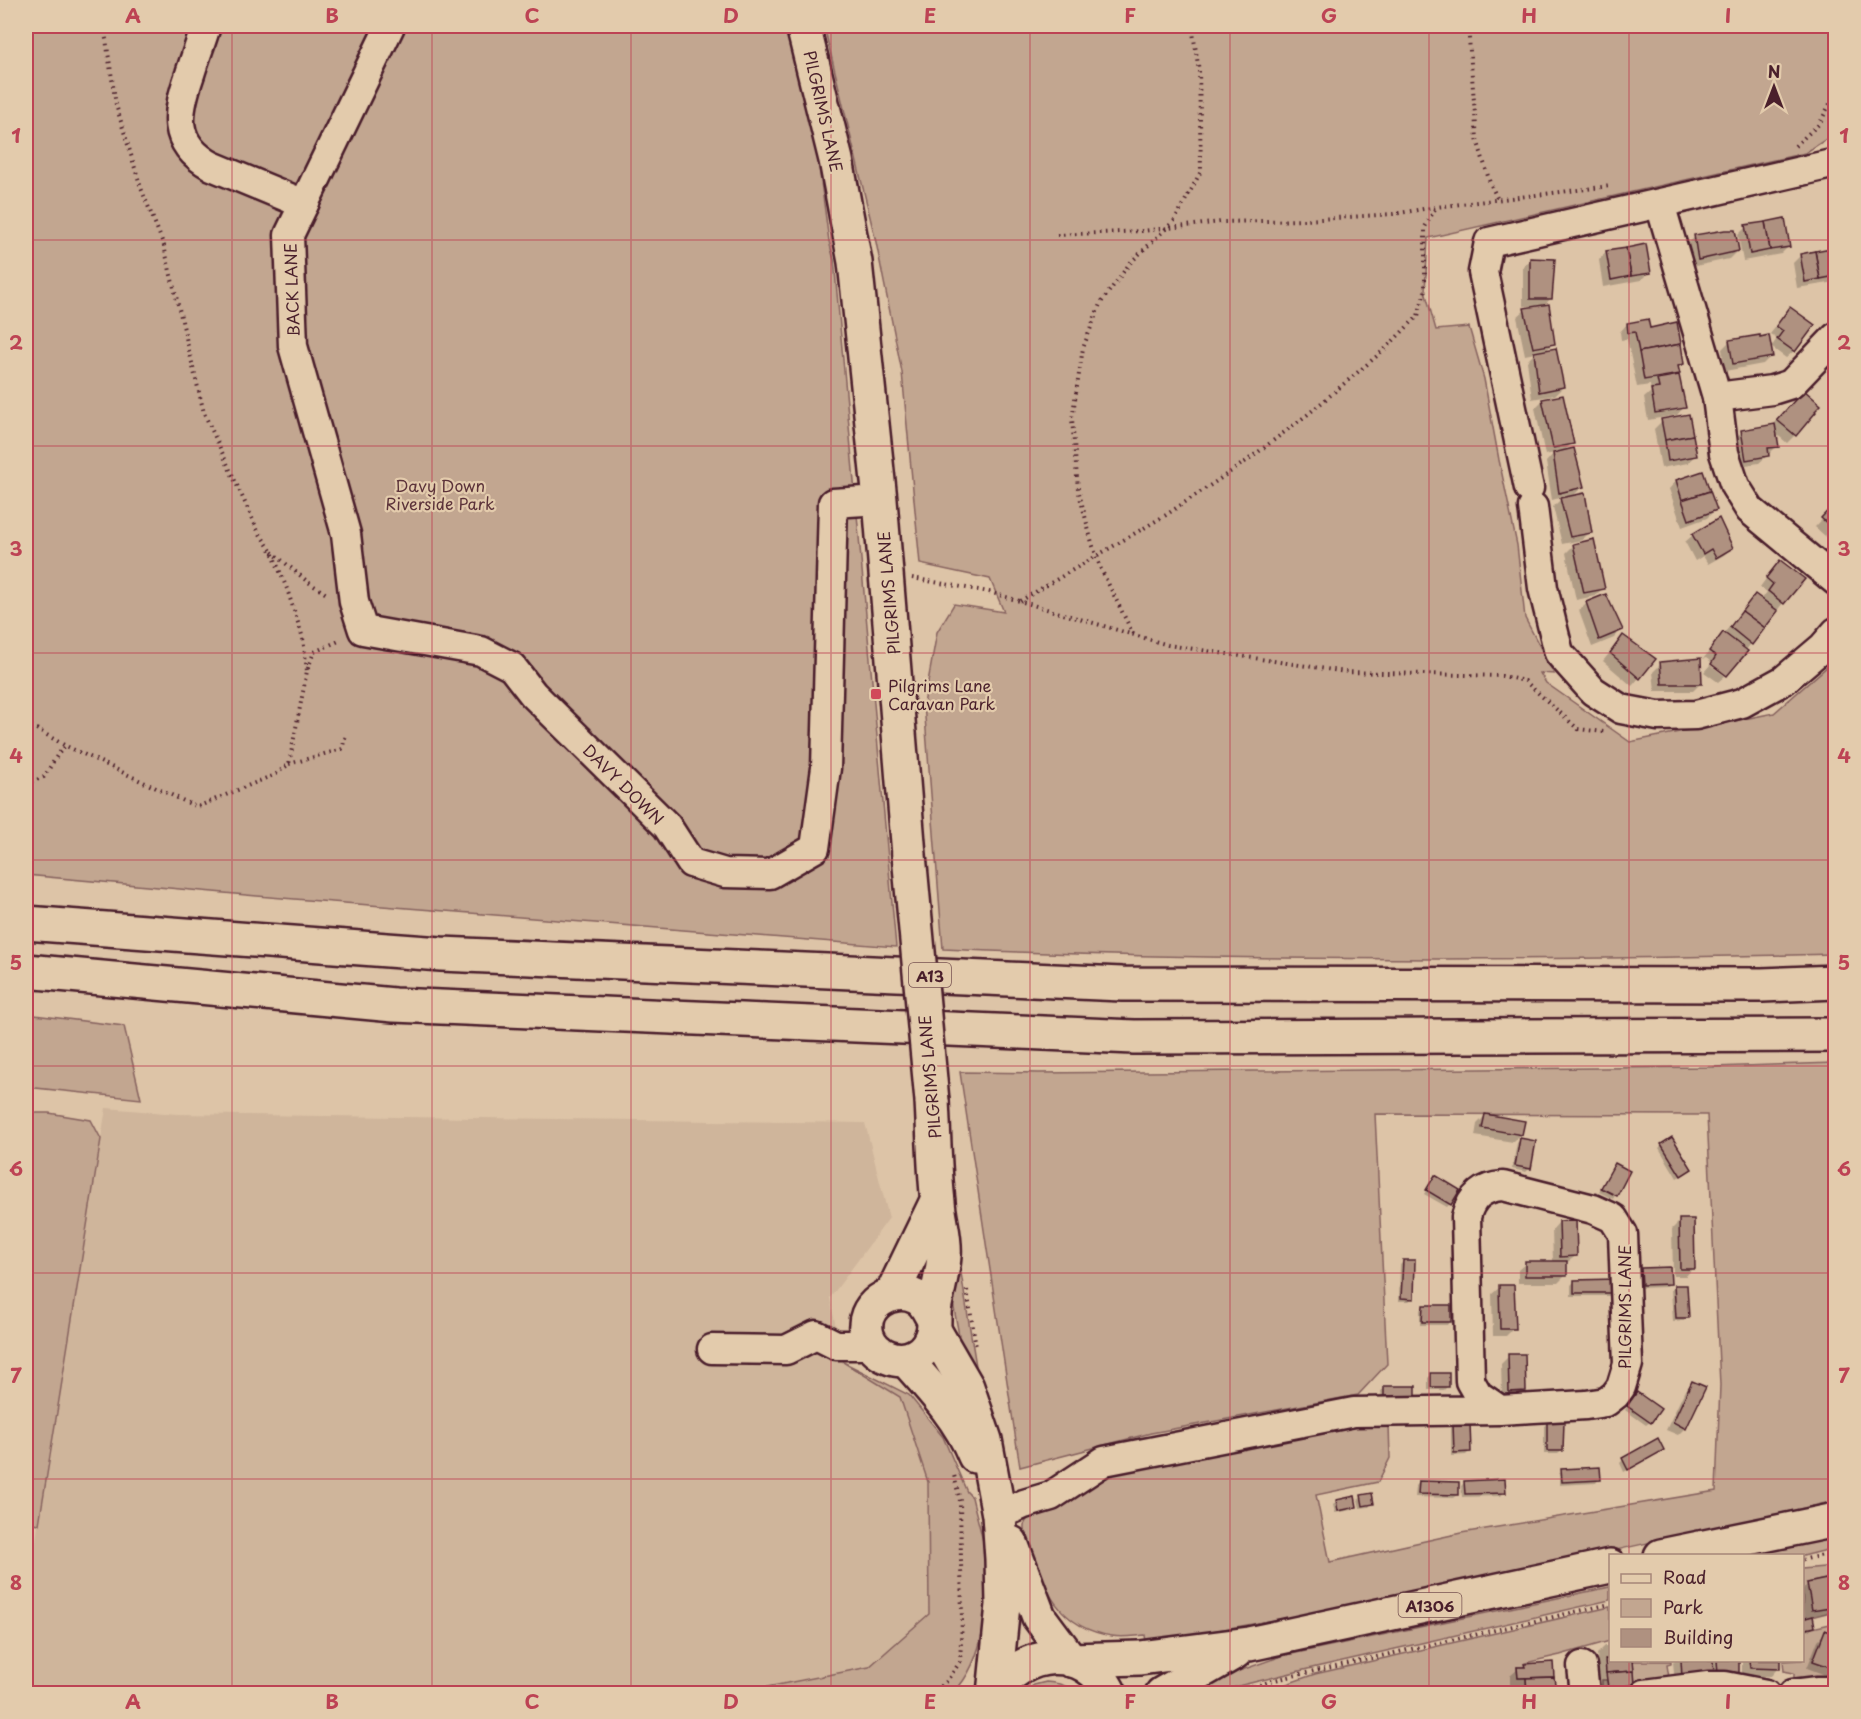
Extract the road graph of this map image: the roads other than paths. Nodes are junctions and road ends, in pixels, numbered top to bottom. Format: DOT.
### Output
graph roads {
  1 [pos="206,26"];
  2 [pos="390,26"];
  3 [pos="803,26"];
  4 [pos="1836,163"];
  5 [pos="304,204"];
  6 [pos="1660,204"];
  7 [pos="1836,337"];
  8 [pos="1717,397"];
  9 [pos="880,500"];
  10 [pos="1836,580"];
  11 [pos="354,602"];
  12 [pos="1836,633"];
  13 [pos="26,923"];
  14 [pos="26,971"];
  15 [pos="1836,982"];
  16 [pos="1836,1035"];
  17 [pos="938,1201"];
  18 [pos="892,1294"];
  19 [pos="933,1324"];
  20 [pos="872,1346"];
  21 [pos="712,1349"];
  22 [pos="906,1360"];
  23 [pos="1470,1381"];
  24 [pos="1500,1410"];
  25 [pos="1436,1411"];
  26 [pos="999,1515"];
  27 [pos="1836,1520"];
  28 [pos="1671,1554"];
  29 [pos="1609,1566"];
  30 [pos="1249,1644"];
  31 [pos="1071,1660"];
  32 [pos="1582,1666"];
  33 [pos="1836,1691"];
  34 [pos="994,1694"];
  35 [pos="1110,1694"];
  36 [pos="1162,1694"];
  37 [pos="1585,1694"];
  38 [pos="1645,1694"];
  39 [pos="1766,1694"];
  40 [pos="1793,1694"];
  1 -- 5 [label="street"];
  2 -- 5 [label="street, BACK LANE"];
  3 -- 9 [label="main road, PILGRIMS LANE"];
  4 -- 6 [label="street"];
  5 -- 11 [label="street, BACK LANE"];
  6 -- 8 [label="street"];
  6 -- 12 [label="street"];
  7 -- 8 [label="street"];
  8 -- 10 [label="street"];
  9 -- 11 [label="street, DAVY DOWN"];
  9 -- 17 [label="main road, PILGRIMS LANE, bridge"];
  13 -- 15 [label="main road, A13"];
  14 -- 16 [label="main road"];
  17 -- 18 [label="main road, PILGRIMS LANE"];
  17 -- 19 [label="main road, PILGRIMS LANE"];
  18 -- 19 [label="main road"];
  18 -- 20 [label="main road, PILGRIMS LANE"];
  19 -- 22 [label="main road, PILGRIMS LANE"];
  19 -- 26 [label="main road"];
  20 -- 21 [label="street"];
  20 -- 22 [label="main road"];
  22 -- 26 [label="main road"];
  23 -- 24 [label="street"];
  23 -- 24 [label="street, PILGRIMS LANE"];
  23 -- 25 [label="street"];
  24 -- 25 [label="street, PILGRIMS LANE"];
  25 -- 26 [label="street, PILGRIMS LANE"];
  26 -- 31 [label="main road"];
  26 -- 34 [label="main road"];
  27 -- 28 [label="main road"];
  29 -- 30 [label="main road, A1306"];
  30 -- 31 [label="main road, A1306"];
  30 -- 36 [label="main road, A1306"];
  31 -- 34 [label="main road"];
  31 -- 35 [label="main road"];
  32 -- 37 [label="street"];
  33 -- 40 [label="street"];
  38 -- 39 [label="street"];
}
